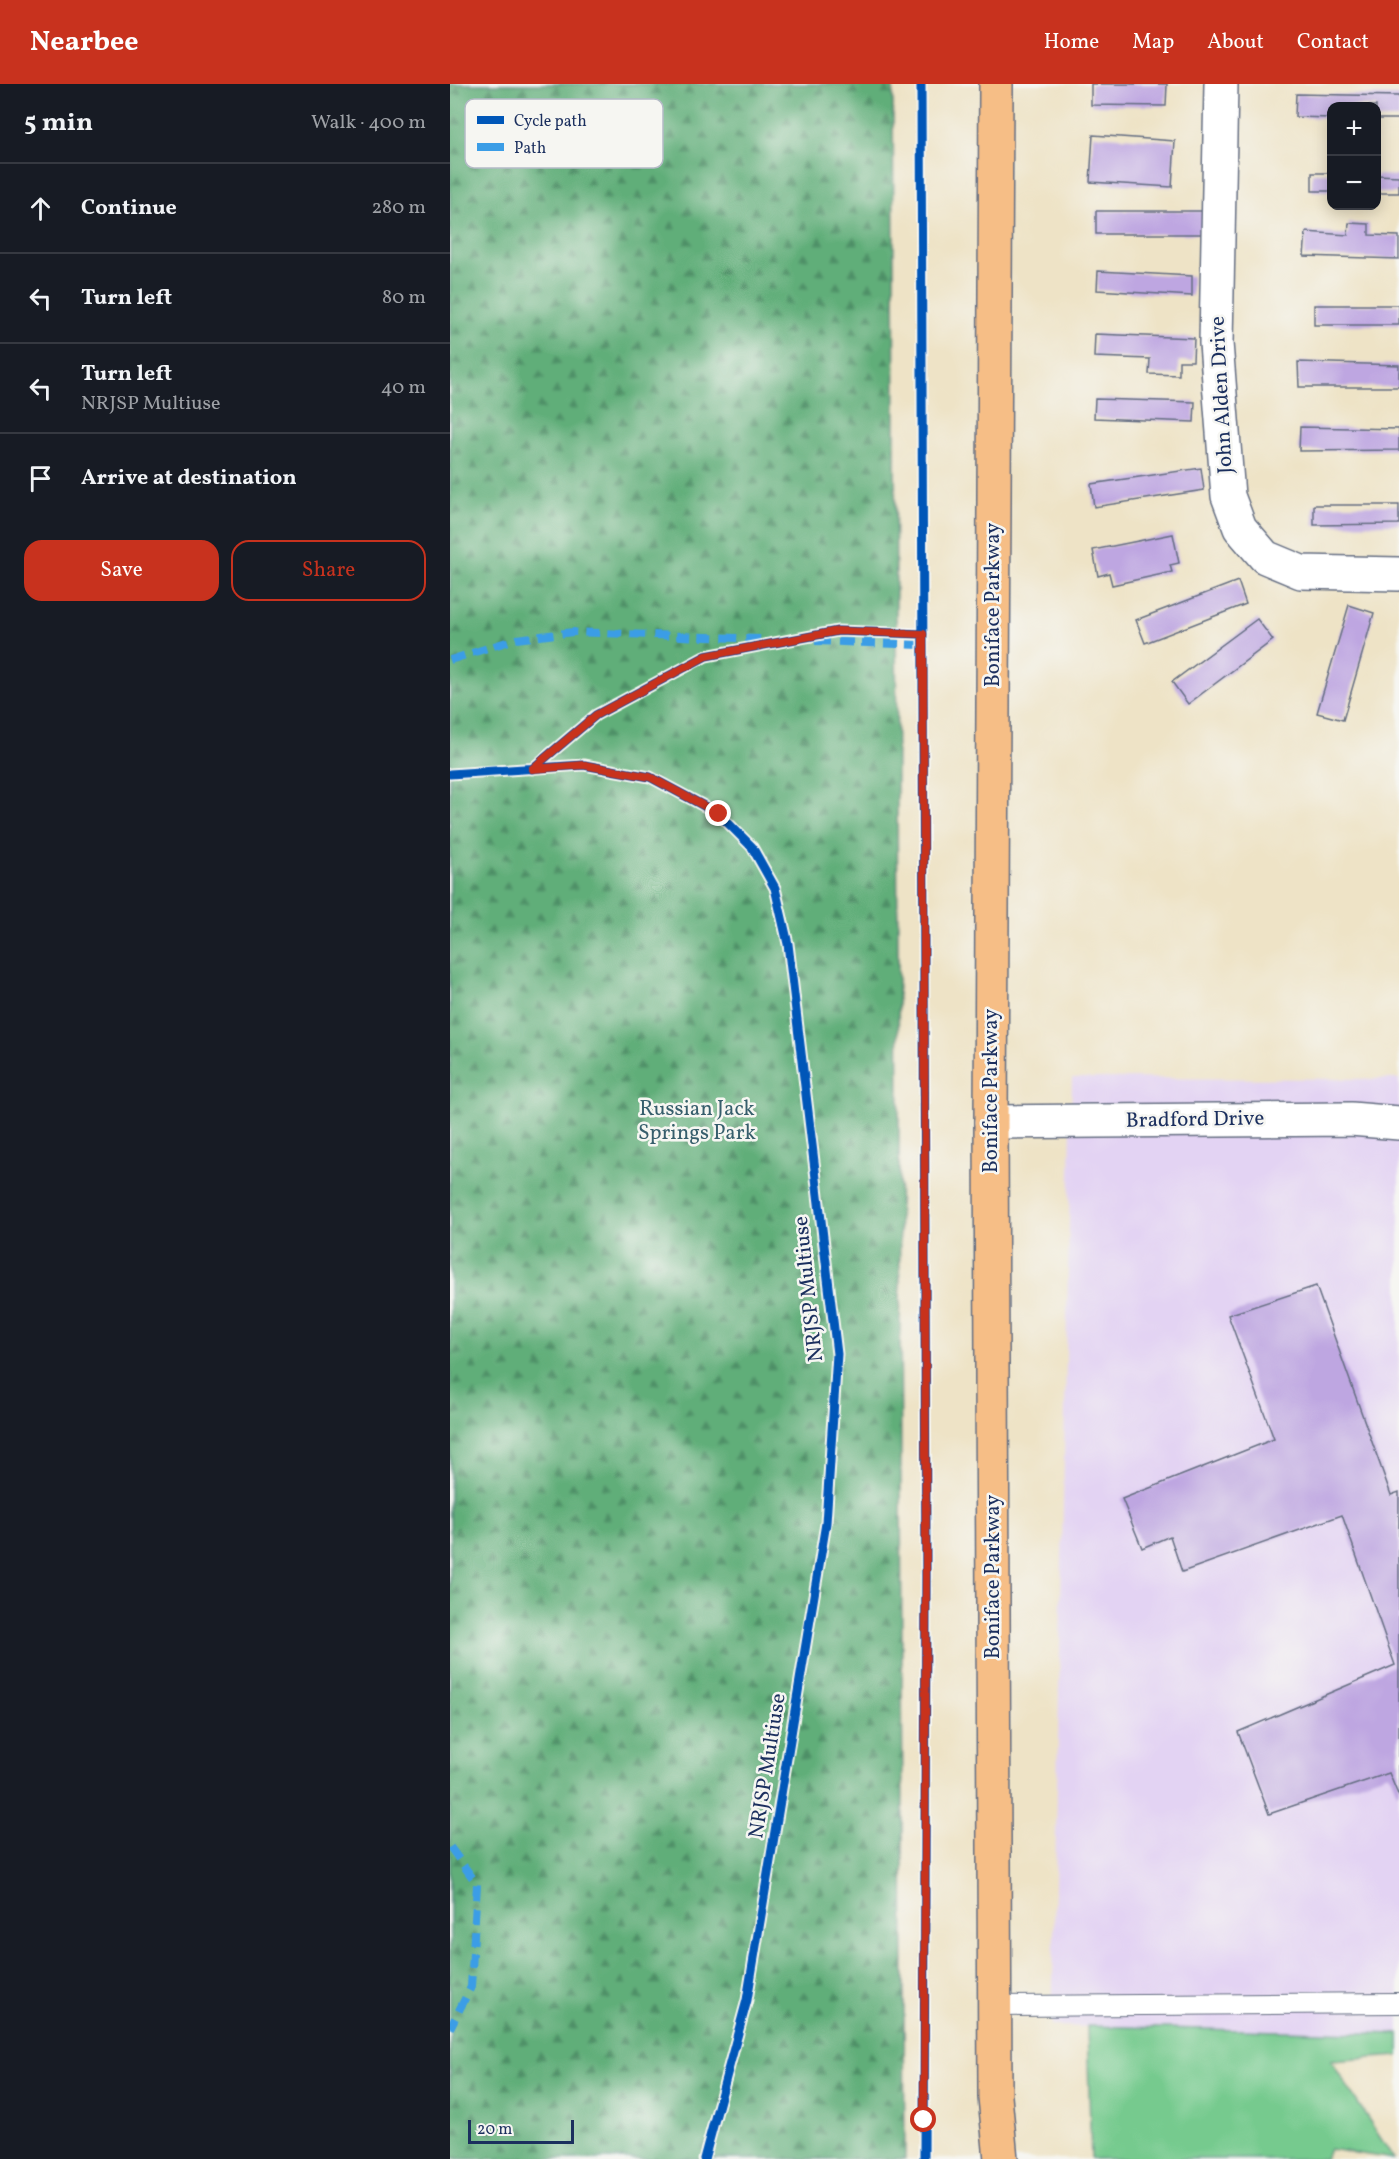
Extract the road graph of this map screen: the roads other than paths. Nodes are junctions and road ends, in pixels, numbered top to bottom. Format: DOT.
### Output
graph roads {
  1 [pos="996,84"];
  2 [pos="1221,84"];
  3 [pos="1399,574"];
  4 [pos="991,1122"];
  5 [pos="1399,1123"];
  6 [pos="1399,2003"];
  7 [pos="994,2006"];
  8 [pos="994,2097"];
  9 [pos="987,2159"];
  10 [pos="1000,2159"];
  1 -- 4 [label="main road, Boniface Parkway"];
  2 -- 3 [label="street, John Alden Drive"];
  4 -- 5 [label="street, Bradford Drive"];
  4 -- 7 [label="main road, Boniface Parkway"];
  6 -- 7 [label="lane"];
  7 -- 8 [label="main road, Boniface Parkway"];
  8 -- 9 [label="main road, Boniface Parkway"];
  8 -- 10 [label="main road, Boniface Parkway"];
}
